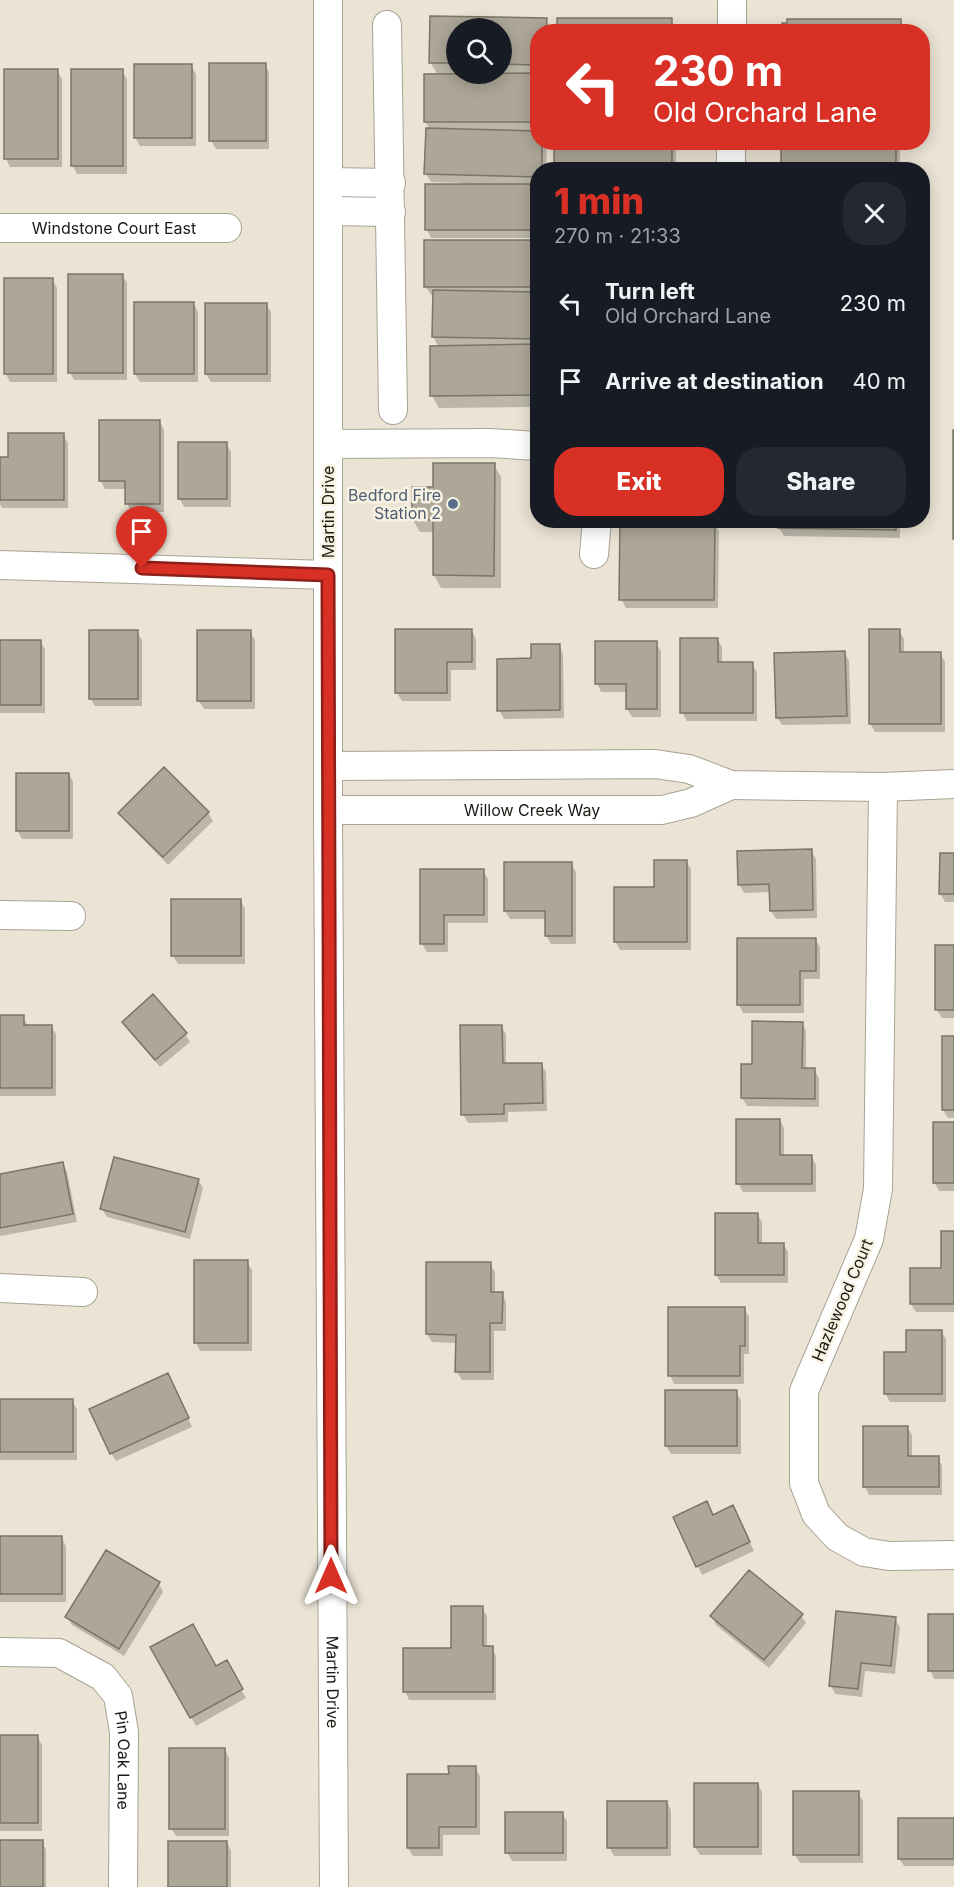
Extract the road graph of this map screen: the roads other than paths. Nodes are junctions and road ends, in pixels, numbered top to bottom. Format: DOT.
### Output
graph roads {
  1 [pos="328,0"];
  2 [pos="732,0"];
  3 [pos="732,24"];
  4 [pos="387,25"];
  5 [pos="328,182"];
  6 [pos="391,183"];
  7 [pos="328,211"];
  8 [pos="391,212"];
  9 [pos="0,228"];
  10 [pos="227,228"];
  11 [pos="393,410"];
  12 [pos="328,444"];
  13 [pos="530,446"];
  14 [pos="596,528"];
  15 [pos="594,554"];
  16 [pos="0,565"];
  17 [pos="328,575"];
  18 [pos="328,766"];
  19 [pos="954,784"];
  20 [pos="731,785"];
  21 [pos="883,787"];
  22 [pos="328,810"];
  23 [pos="0,915"];
  24 [pos="71,916"];
  25 [pos="0,1288"];
  26 [pos="83,1292"];
  27 [pos="954,1555"];
  28 [pos="0,1652"];
  29 [pos="123,1887"];
  30 [pos="333,1887"];
  1 -- 5 [label="street, Martin Drive"];
  2 -- 3 [label="street"];
  4 -- 6 [label="street"];
  5 -- 6 [label="street"];
  5 -- 7 [label="street, Martin Drive"];
  6 -- 8 [label="street"];
  7 -- 8 [label="street"];
  7 -- 12 [label="street, Martin Drive"];
  8 -- 11 [label="street"];
  9 -- 10 [label="street, Windstone Court East"];
  12 -- 13 [label="street"];
  12 -- 17 [label="street, Martin Drive"];
  14 -- 15 [label="street"];
  16 -- 17 [label="street"];
  17 -- 18 [label="street, Martin Drive"];
  18 -- 20 [label="street, Willow Creek Way"];
  18 -- 22 [label="street, Martin Drive"];
  19 -- 21 [label="street, Willow Creek Way"];
  20 -- 21 [label="street, Willow Creek Way"];
  20 -- 22 [label="street, Willow Creek Way"];
  21 -- 27 [label="street, Hazlewood Court"];
  22 -- 30 [label="street, Martin Drive"];
  23 -- 24 [label="street"];
  25 -- 26 [label="street"];
  28 -- 29 [label="street, Pin Oak Lane"];
}
